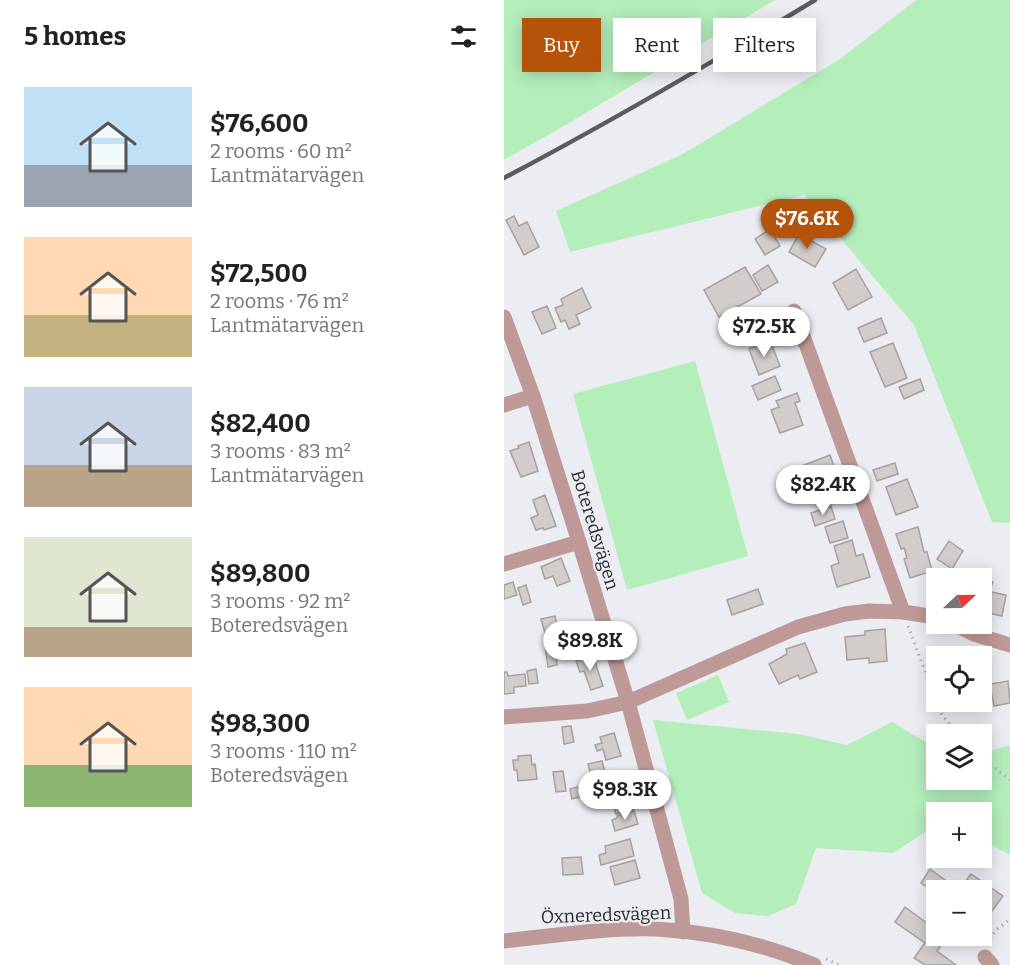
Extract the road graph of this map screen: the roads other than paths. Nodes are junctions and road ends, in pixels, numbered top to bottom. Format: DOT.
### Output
graph roads {
  1 [pos="795,311"];
  2 [pos="504,317"];
  3 [pos="533,396"];
  4 [pos="504,405"];
  5 [pos="579,542"];
  6 [pos="504,564"];
  7 [pos="903,612"];
  8 [pos="926,615"];
  9 [pos="974,634"];
  10 [pos="1010,645"];
  11 [pos="628,702"];
  12 [pos="504,717"];
  13 [pos="683,932"];
  14 [pos="504,941"];
  15 [pos="814,965"];
  1 -- 7 [label="street"];
  2 -- 3 [label="street, Boteredsvägen"];
  3 -- 4 [label="street"];
  3 -- 5 [label="street, Boteredsvägen"];
  5 -- 6 [label="street"];
  5 -- 11 [label="street, Boteredsvägen"];
  7 -- 8 [label="street"];
  7 -- 11 [label="street"];
  9 -- 10 [label="street"];
  11 -- 12 [label="street"];
  11 -- 13 [label="street, Boteredsvägen"];
  13 -- 14 [label="street, Öxneredsvägen"];
  13 -- 15 [label="street, Öxneredsvägen"];
}
